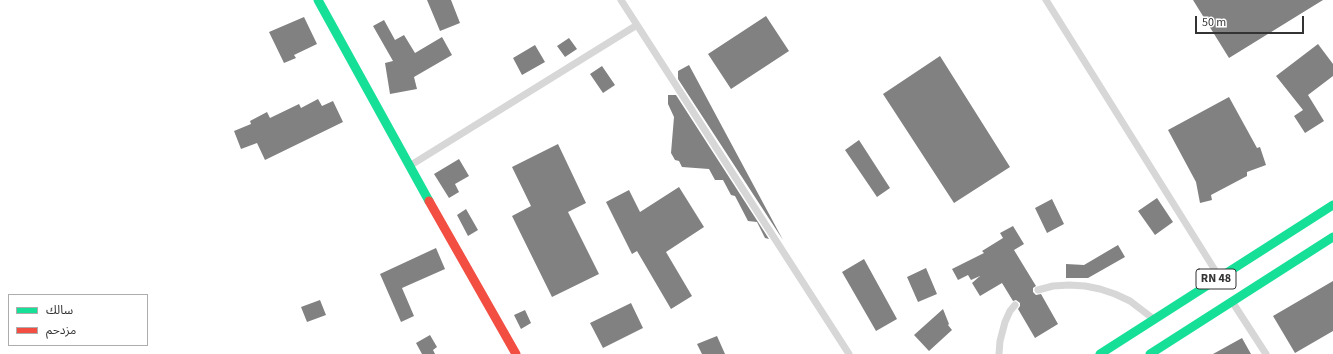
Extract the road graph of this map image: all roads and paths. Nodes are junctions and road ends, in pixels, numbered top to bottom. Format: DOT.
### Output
graph roads {
  1 [pos="318,0"];
  2 [pos="621,0"];
  3 [pos="1046,0"];
  4 [pos="637,25"];
  5 [pos="409,166"];
  6 [pos="1333,205"];
  7 [pos="1333,237"];
  8 [pos="1220,277"];
  9 [pos="1038,290"];
  10 [pos="1232,302"];
  11 [pos="1015,305"];
  12 [pos="1157,322"];
  13 [pos="516,354"];
  14 [pos="849,354"];
  15 [pos="998,354"];
  16 [pos="1100,354"];
  17 [pos="1150,354"];
  18 [pos="1266,354"];
  1 -- 5 [label="main road"];
  2 -- 4 [label="lane"];
  3 -- 8 [label="lane"];
  4 -- 5 [label="lane"];
  4 -- 14 [label="lane"];
  5 -- 13 [label="main road"];
  6 -- 8 [label="main road, RN 48"];
  7 -- 10 [label="main road, RN 48"];
  8 -- 12 [label="main road, RN 48"];
  9 -- 12 [label="lane"];
  10 -- 17 [label="main road, RN 48"];
  10 -- 18 [label="lane"];
  11 -- 15 [label="lane"];
  12 -- 16 [label="main road, RN 48"];
}
